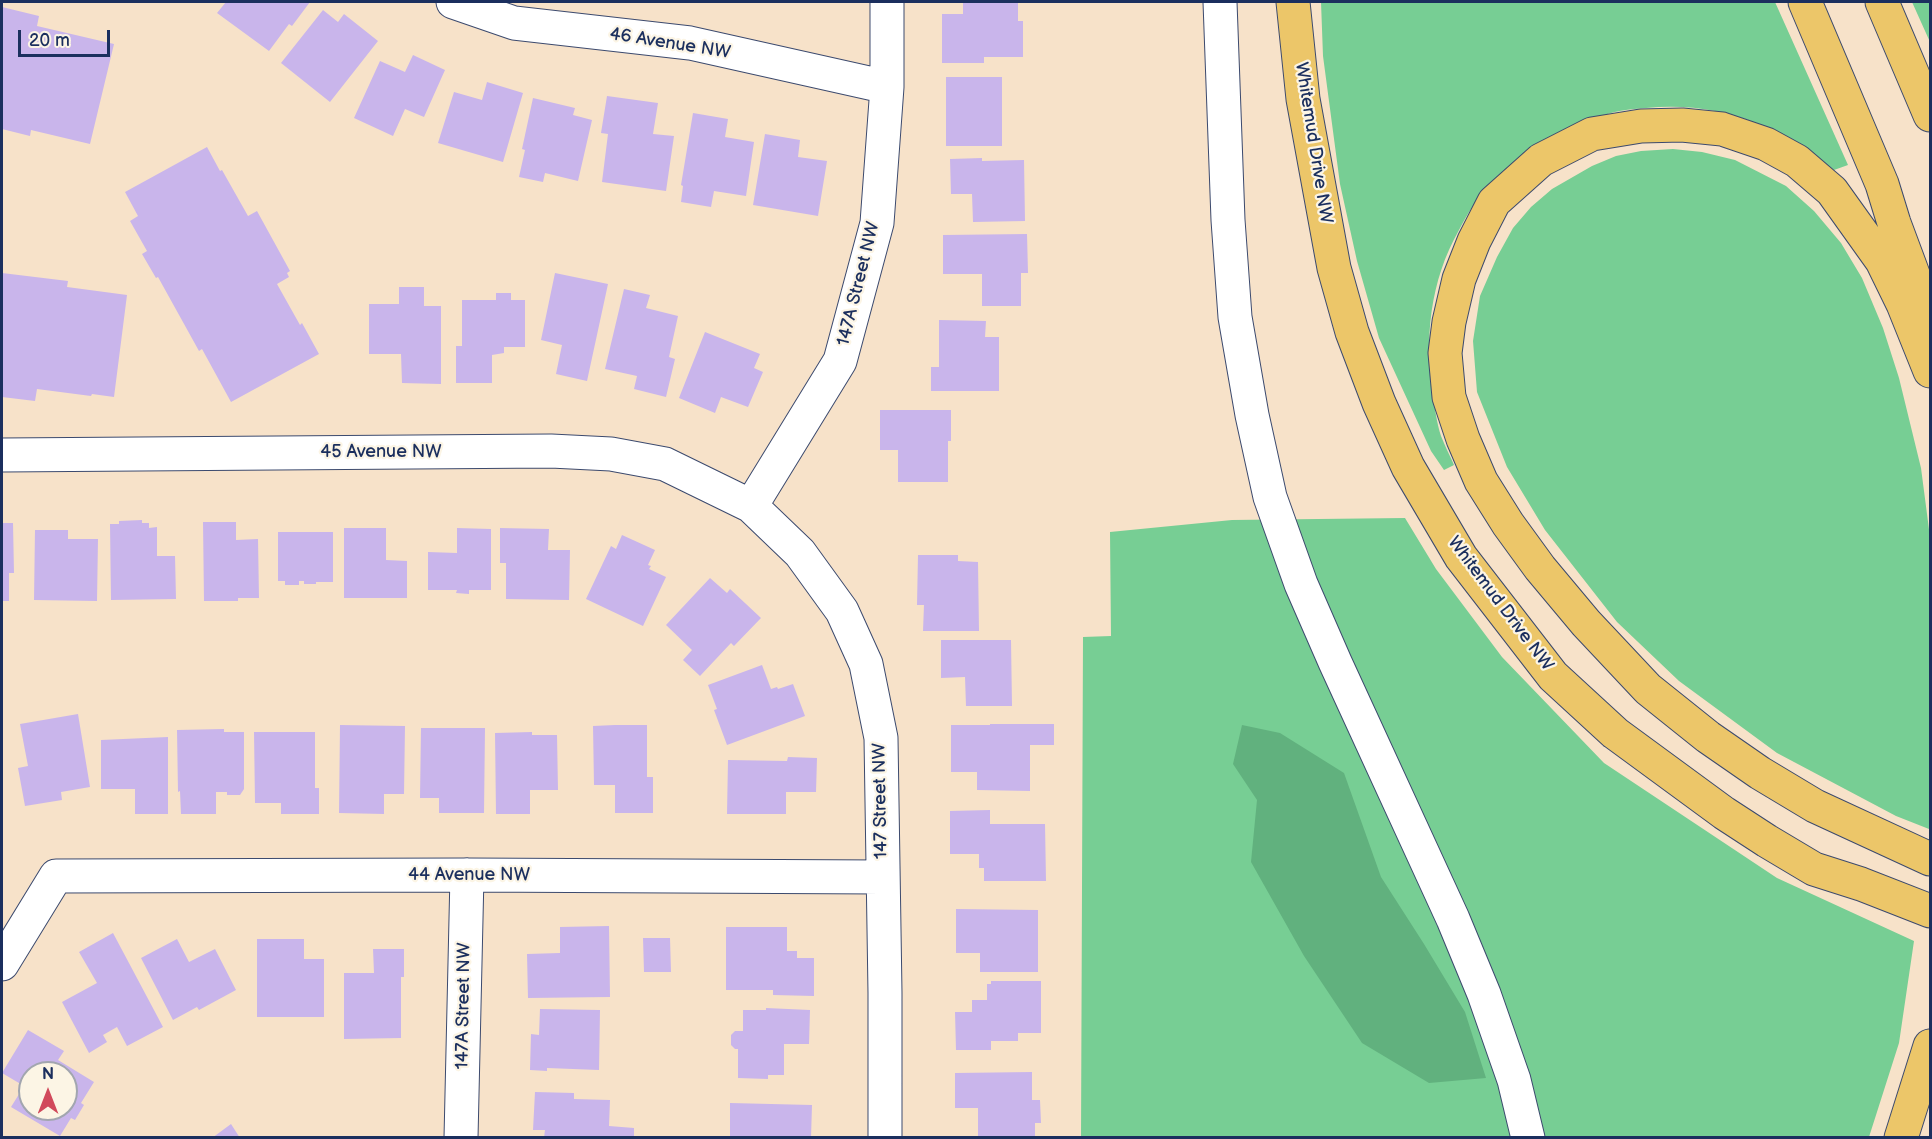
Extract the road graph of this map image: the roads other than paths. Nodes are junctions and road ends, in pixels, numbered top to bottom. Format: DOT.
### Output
graph roads {
  1 [pos="453,2"];
  2 [pos="887,2"];
  3 [pos="1220,2"];
  4 [pos="1293,2"];
  5 [pos="1805,2"];
  6 [pos="1882,2"];
  7 [pos="887,87"];
  8 [pos="1930,114"];
  9 [pos="1930,351"];
  10 [pos="1930,371"];
  11 [pos="2,455"];
  12 [pos="751,506"];
  13 [pos="1930,859"];
  14 [pos="467,875"];
  15 [pos="882,877"];
  16 [pos="1930,911"];
  17 [pos="2,964"];
  18 [pos="1930,1046"];
  19 [pos="461,1137"];
  20 [pos="885,1137"];
  21 [pos="1528,1137"];
  22 [pos="1901,1137"];
  1 -- 7 [label="street, 46 Avenue NW"];
  2 -- 7 [label="street, 147A Street NW"];
  3 -- 21 [label="street"];
  4 -- 16 [label="highway, Whitemud Drive NW"];
  5 -- 9 [label="highway"];
  6 -- 8 [label="highway"];
  7 -- 12 [label="street, 147A Street NW"];
  10 -- 13 [label="highway"];
  11 -- 12 [label="street, 45 Avenue NW"];
  12 -- 15 [label="street, 147 Street NW"];
  14 -- 15 [label="street, 44 Avenue NW"];
  14 -- 17 [label="street, 44 Avenue NW"];
  14 -- 19 [label="street, 147A Street NW"];
  15 -- 20 [label="street, 147 Street NW"];
  18 -- 22 [label="highway"];
}
